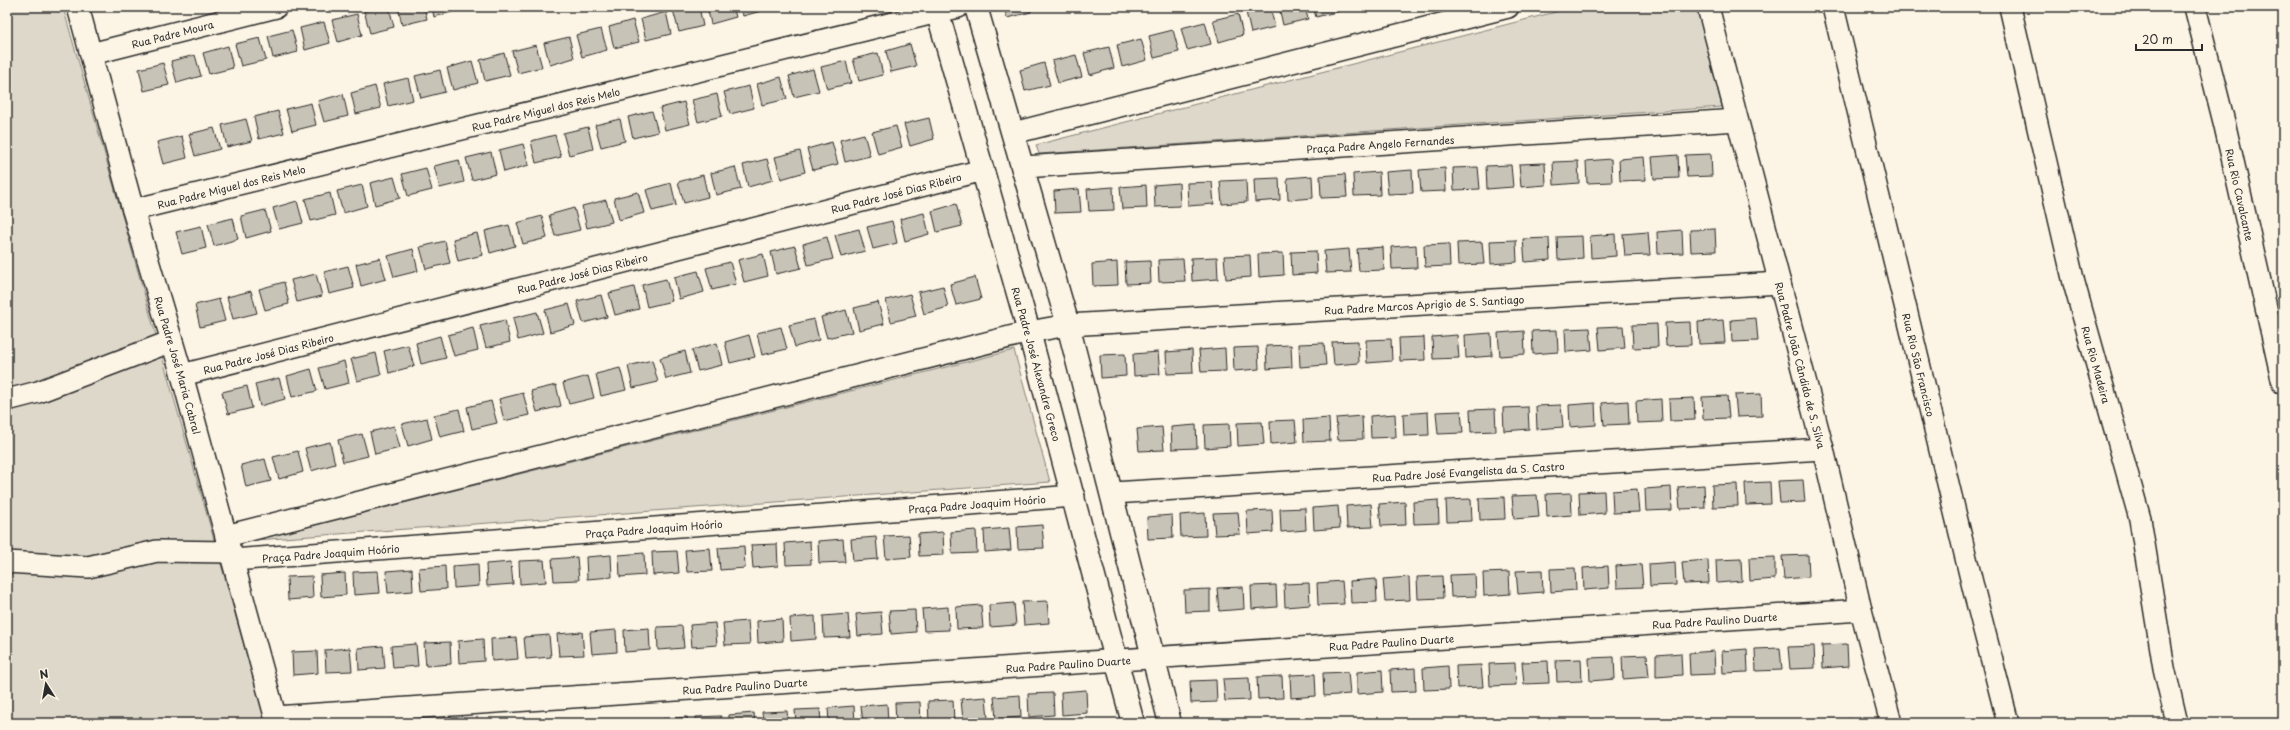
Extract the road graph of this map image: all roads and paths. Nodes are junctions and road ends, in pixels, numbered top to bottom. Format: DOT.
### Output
graph roads {
  1 [pos="78,7"];
  2 [pos="276,7"];
  3 [pos="976,7"];
  4 [pos="1508,7"];
  5 [pos="1708,7"];
  6 [pos="1833,7"];
  7 [pos="2010,7"];
  8 [pos="2195,7"];
  9 [pos="944,9"];
  10 [pos="91,54"];
  11 [pos="1737,120"];
  12 [pos="1013,133"];
  13 [pos="1024,167"];
  14 [pos="983,170"];
  15 [pos="133,210"];
  16 [pos="1780,283"];
  17 [pos="1068,324"];
  18 [pos="1030,332"];
  19 [pos="172,341"];
  20 [pos="182,375"];
  21 [pos="2283,383"];
  22 [pos="7,400"];
  23 [pos="1823,449"];
  24 [pos="1113,492"];
  25 [pos="1074,496"];
  26 [pos="230,549"];
  27 [pos="7,562"];
  28 [pos="1861,610"];
  29 [pos="1152,658"];
  30 [pos="1116,660"];
  31 [pos="276,720"];
  32 [pos="1133,723"];
  33 [pos="1170,723"];
  34 [pos="1891,723"];
  35 [pos="2008,723"];
  36 [pos="2177,723"];
  1 -- 10 [label="street, Rua Padre José Maria Cabral"];
  2 -- 10 [label="street, Rua Padre Moura"];
  3 -- 12 [label="street"];
  4 -- 12 [label="street"];
  5 -- 11 [label="street, Rua Padre João Cândido de S. Silva"];
  6 -- 35 [label="street, Rua Rio São Francisco"];
  7 -- 36 [label="street, Rua Rio Madeira"];
  8 -- 21 [label="street, Rua Rio Cavalcante"];
  9 -- 14 [label="street, Rua Padre José Alexandre Greco"];
  9 -- 15 [label="street, Rua Padre Miguel dos Reis Melo"];
  10 -- 15 [label="street, Rua Padre José Maria Cabral"];
  11 -- 13 [label="street, Praça Padre Angelo Fernandes"];
  11 -- 16 [label="street, Rua Padre João Cândido de S. Silva"];
  12 -- 13 [label="street"];
  13 -- 17 [label="street"];
  14 -- 18 [label="street, Rua Padre José Alexandre Greco"];
  14 -- 20 [label="street, Rua Padre José Dias Ribeiro"];
  15 -- 19 [label="street, Rua Padre José Maria Cabral"];
  16 -- 17 [label="street, Rua Padre Marcos Aprigio de S. Santiago"];
  16 -- 23 [label="street, Rua Padre João Cândido de S. Silva"];
  17 -- 18 [label="street, Rua Padre Marcos Aprigio de S. Santiago"];
  17 -- 24 [label="street"];
  18 -- 25 [label="street, Rua Padre José Alexandre Greco"];
  18 -- 26 [label="street"];
  19 -- 20 [label="street, Rua Padre José Maria Cabral"];
  19 -- 22 [label="street"];
  20 -- 26 [label="street, Rua Padre José Maria Cabral"];
  23 -- 24 [label="street, Rua Padre José Evangelista da S. Castro"];
  23 -- 28 [label="street, Rua Padre João Cândido de S. Silva"];
  24 -- 29 [label="street"];
  25 -- 26 [label="street, Praça Padre Joaquim Hoório"];
  25 -- 30 [label="street, Rua Padre José Alexandre Greco"];
  26 -- 27 [label="street"];
  26 -- 31 [label="street, Rua Padre José Maria Cabral"];
  28 -- 29 [label="street, Rua Padre Paulino Duarte"];
  28 -- 34 [label="street, Rua Padre João Cândido de S. Silva"];
  29 -- 30 [label="street, Rua Padre Paulino Duarte"];
  29 -- 33 [label="street"];
  30 -- 31 [label="street, Rua Padre Paulino Duarte"];
  30 -- 32 [label="street, Rua Padre José Alexandre Greco"];
}
